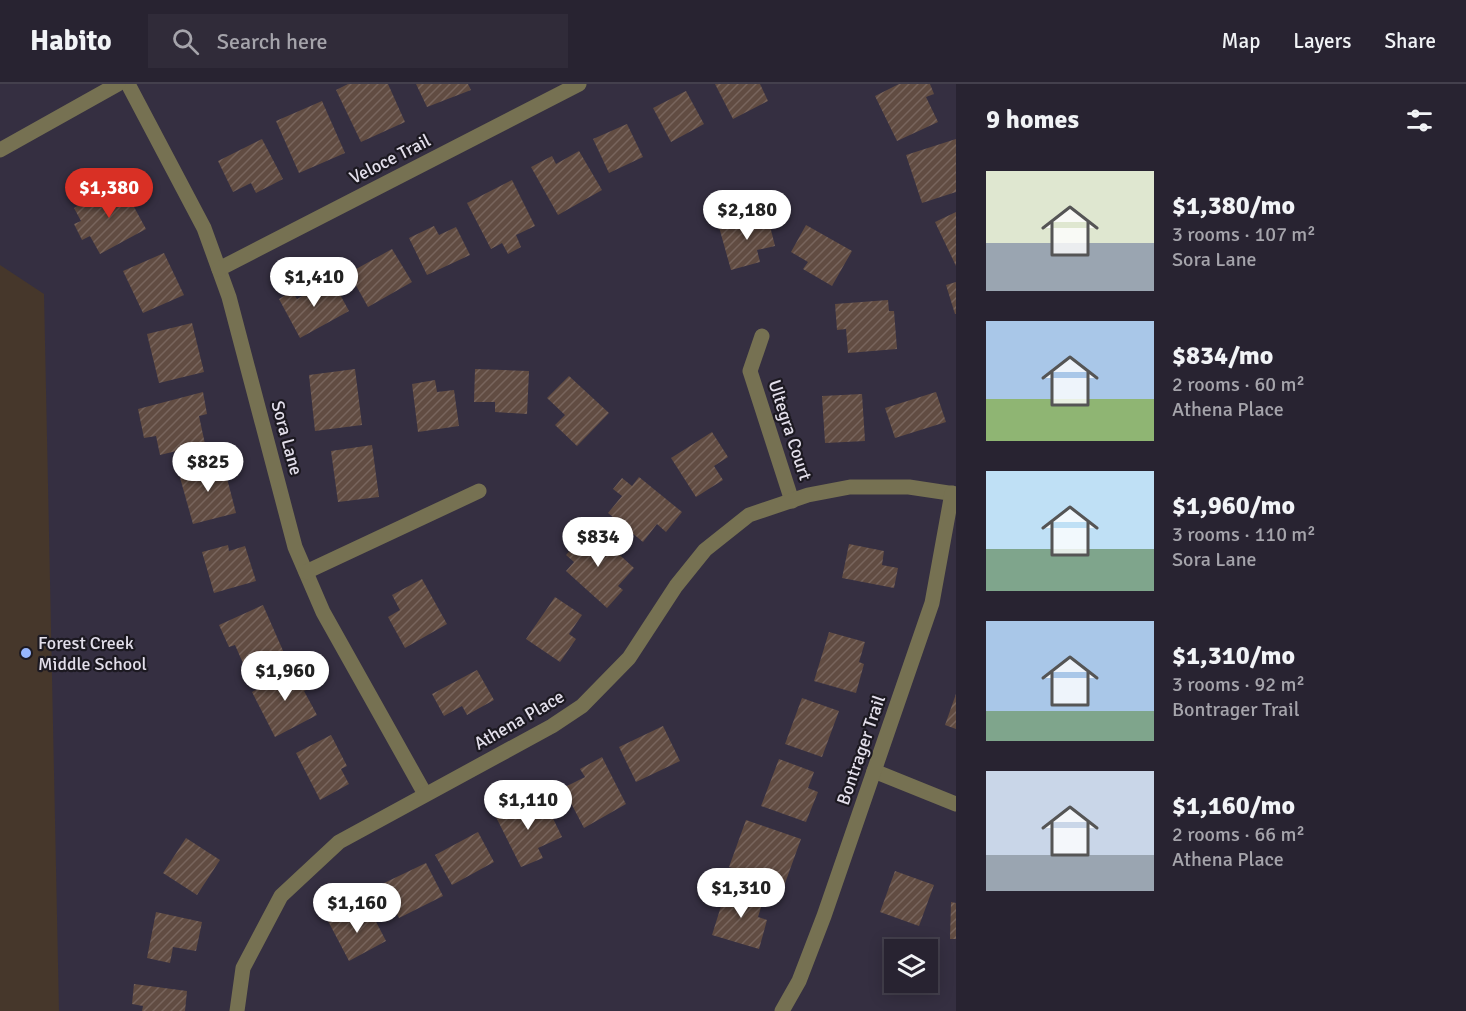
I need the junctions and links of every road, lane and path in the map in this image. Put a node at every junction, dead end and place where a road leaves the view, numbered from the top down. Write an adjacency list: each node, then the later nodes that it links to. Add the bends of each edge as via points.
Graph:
1 (118, 84): 4 (street)
2 (128, 84): 5 (street, Sora Lane, via 204,228)
3 (579, 84): 5 (street, Veloce Trail)
4 (0, 150)
5 (219, 269): 10 (street, Sora Lane)
6 (762, 336): 9 (street, Ultegra Court, via 750,371)
7 (479, 491): 10 (street)
8 (954, 494): 9 (street, Athena Place, via 909,487 850,487); 11 (street, Bontrager Trail, via 932,603)
9 (792, 501): 12 (street, Athena Place, via 749,515 705,550 629,658 582,706)
10 (306, 572): 12 (street, Sora Lane, via 323,612)
11 (874, 771): 13 (street); 15 (street, Bontrager Trail, via 799,981)
12 (425, 794): 14 (street, Athena Place, via 339,842 281,896 243,968)
13 (956, 804)
14 (237, 1011)
15 (782, 1011)

